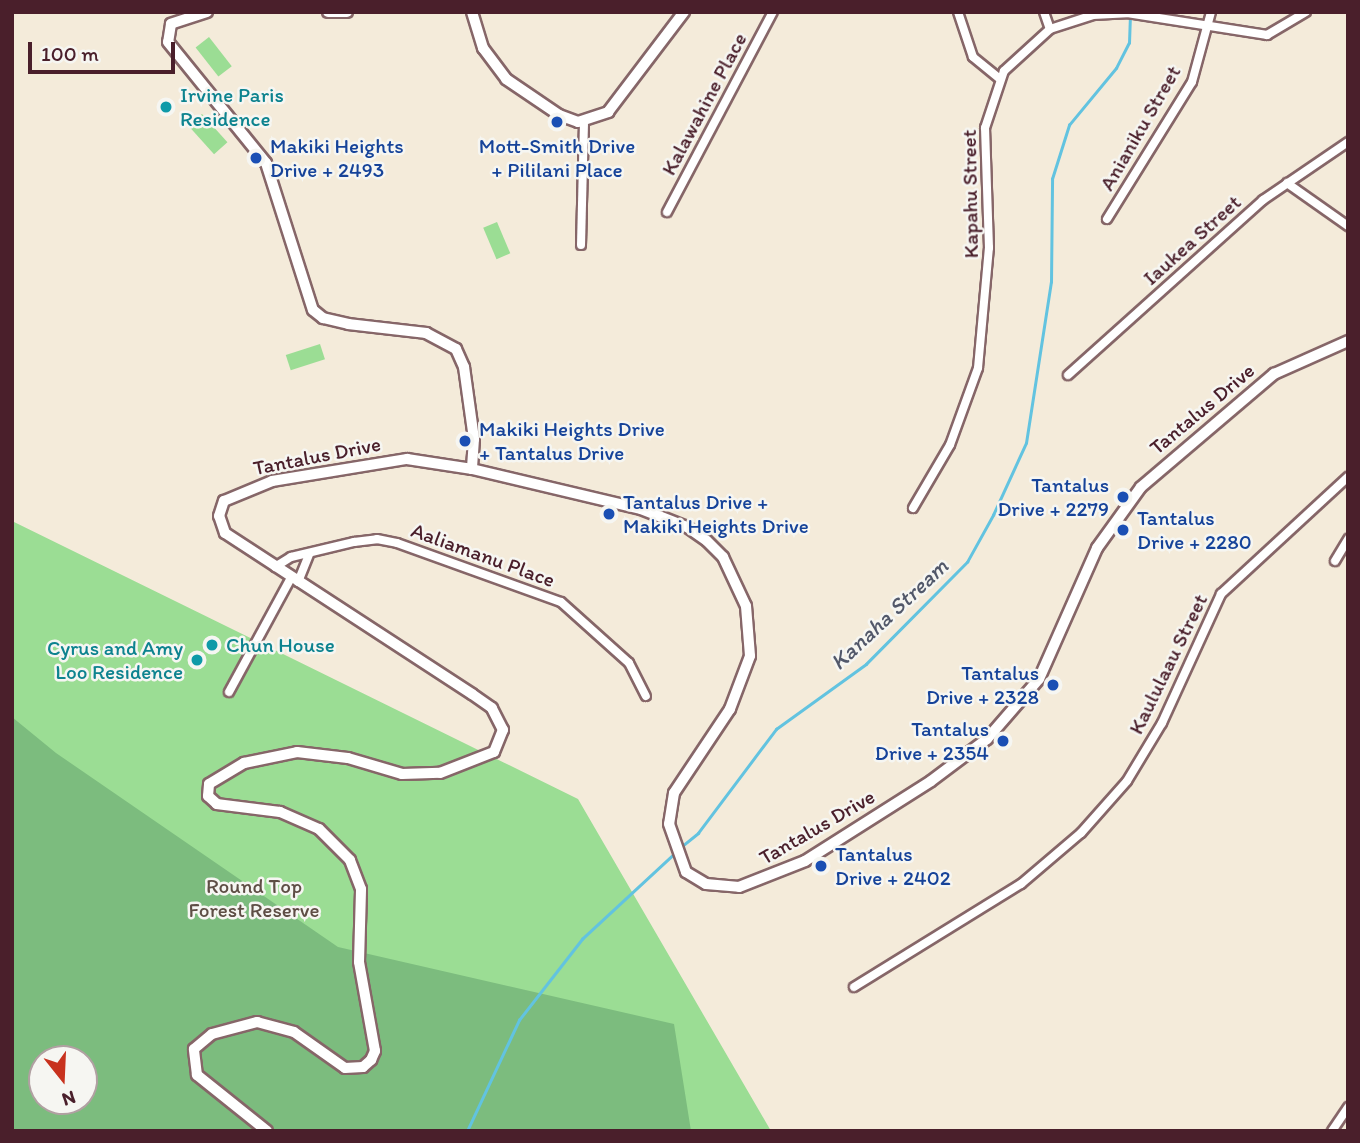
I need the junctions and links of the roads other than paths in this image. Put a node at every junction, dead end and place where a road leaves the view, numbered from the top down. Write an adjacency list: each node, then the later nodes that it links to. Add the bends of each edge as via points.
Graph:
1 (207, 12): 23 (street, via 171,24 168,42 266,163 313,310 323,318 348,324 426,333 456,349 464,367 474,439)
2 (328, 12): 3 (street)
3 (348, 12)
4 (472, 12): 14 (street, via 484,48 506,79 559,116)
5 (684, 12): 14 (street, via 612,107)
6 (773, 12): 17 (street, Kalawahine Place)
7 (958, 12): 13 (street, via 972,57)
8 (1044, 12): 12 (street)
9 (1210, 12): 11 (street, Anianiku Street)
10 (1306, 12): 11 (street, Kapahu Street, via 1267,35)
11 (1208, 25): 12 (street, Kapahu Street, via 1117,13 1093,15); 18 (street, Anianiku Street, via 1192,82)
12 (1050, 29): 13 (street, Kapahu Street, via 1024,49)
13 (1000, 79): 25 (street, Kapahu Street, via 985,128 989,248 980,359 950,445)
14 (584, 122): 20 (street)
15 (1348, 142): 16 (street, Iaukea Street)
16 (1287, 183): 19 (street); 22 (street, Iaukea Street)
17 (667, 212)
18 (1107, 219)
19 (1348, 226)
20 (581, 246)
21 (1348, 341): 23 (street, Tantalus Drive, via 1274,374 1141,487 1097,548 1039,678 987,739 931,781 805,861 738,887 706,884 686,872 669,824 674,793 730,709 750,656 746,606 723,557 687,527 641,509)
22 (1069, 374)
23 (472, 468): 29 (street, Tantalus Drive, via 381,460 272,481 224,501 219,516 225,533)
24 (1348, 478): 33 (street, Kaululaau Street, via 1221,594 1162,723 1127,781 1081,833 1021,884)
25 (913, 508)
26 (1348, 540): 28 (street)
27 (309, 555): 29 (street, Aaliamanu Place, via 291,556); 30 (street); 32 (street, Aaliamanu Place, via 377,539 541,594 561,603 629,663)
28 (1335, 561)
29 (275, 567): 30 (street, Tantalus Drive)
30 (295, 580): 31 (street); 35 (street, Tantalus Drive, via 492,708 503,736 498,748 482,759 440,773 401,774 348,758 297,752 244,763 209,784 208,796 217,804 281,812 320,829 350,860 361,888 359,962 374,1051 371,1060 363,1067 345,1068 294,1032 257,1023 212,1034 194,1049 197,1075)
31 (229, 692)
32 (646, 696)
33 (854, 987)
34 (1348, 1107): 36 (street)
35 (268, 1131)
36 (1332, 1131)

